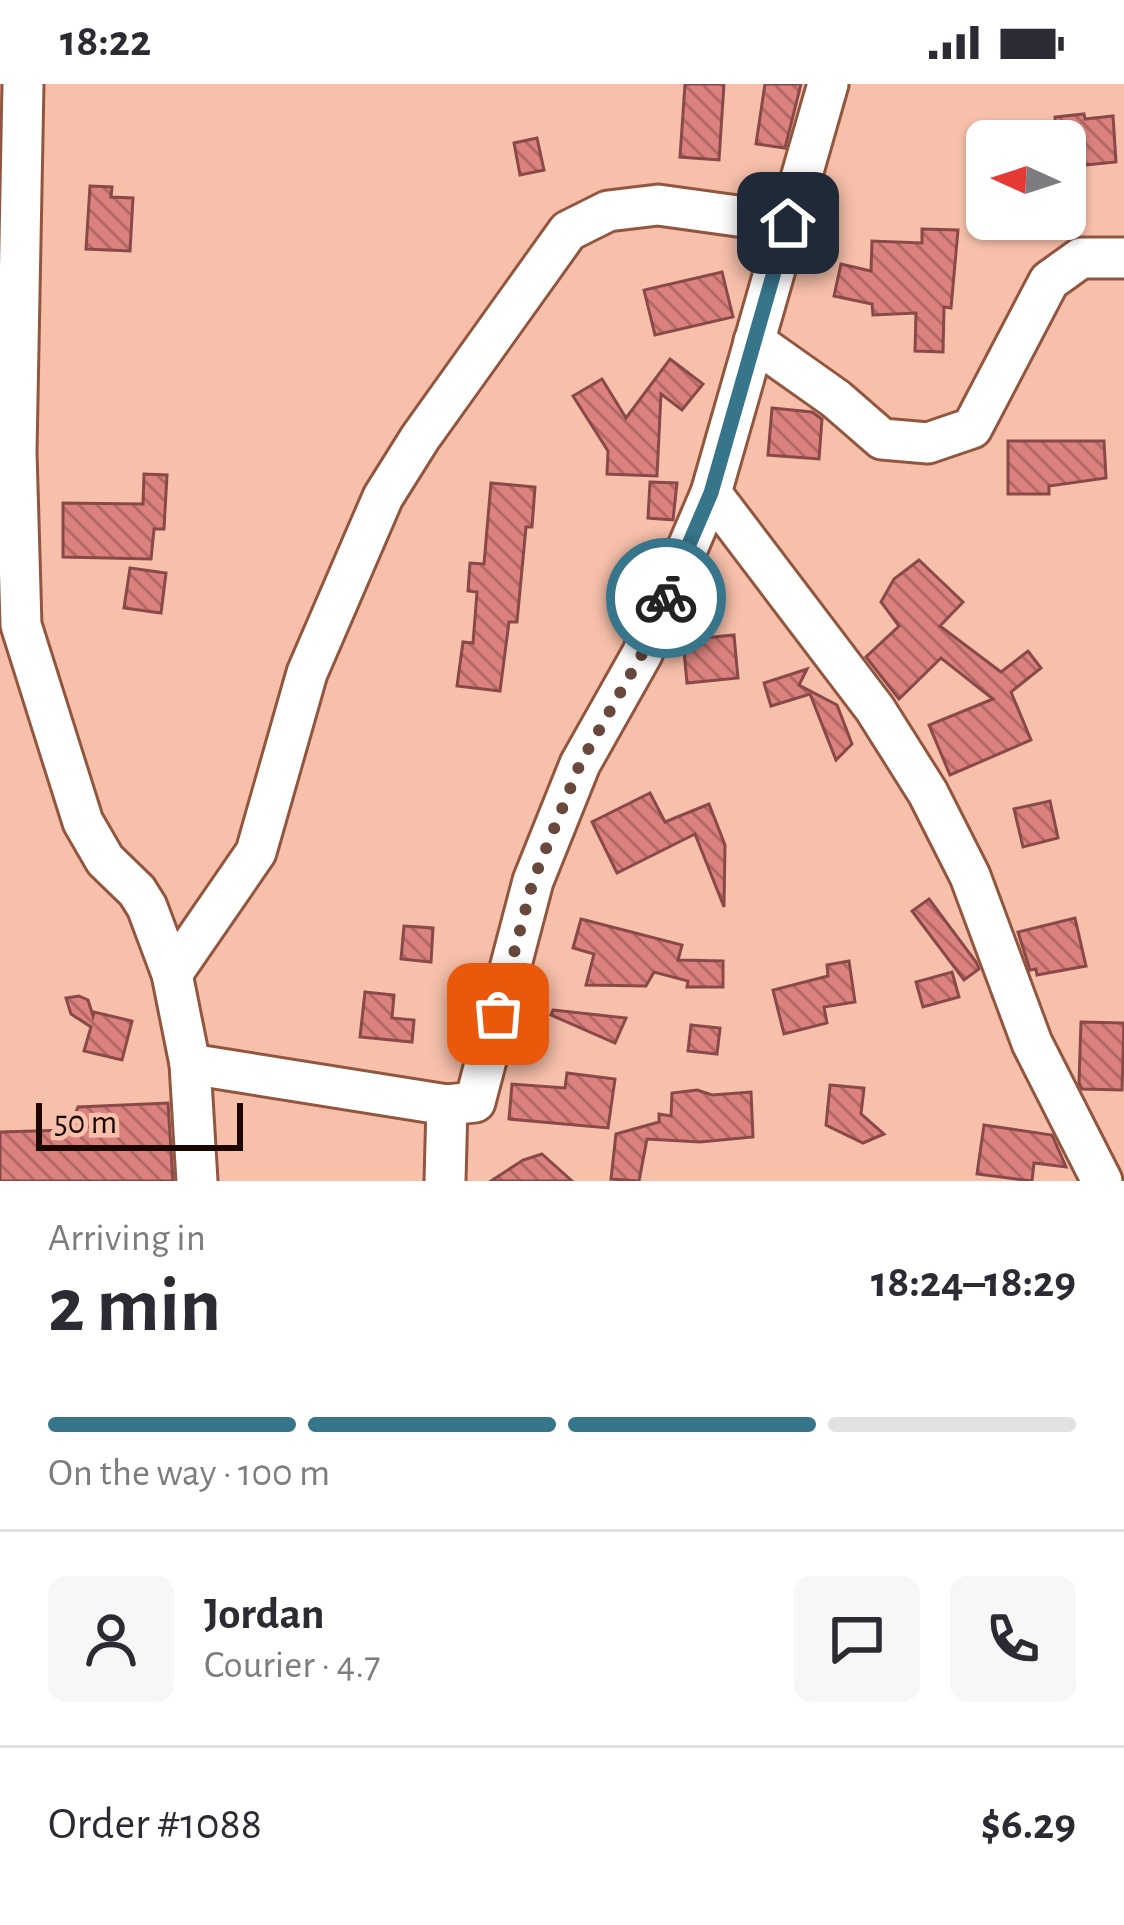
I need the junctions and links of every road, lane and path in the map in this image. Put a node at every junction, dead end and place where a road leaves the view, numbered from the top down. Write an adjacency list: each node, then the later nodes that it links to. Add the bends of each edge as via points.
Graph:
1 (23, 84): 7 (street, via 21,625 83,822 104,860 147,907)
2 (827, 84): 3 (street)
3 (788, 223): 5 (street); 7 (street, via 658,206 608,211 568,231 383,496 307,673 256,852)
4 (1124, 258): 5 (street, via 1081,258 1048,281 972,428 928,442 882,439)
5 (754, 341): 6 (street)
6 (711, 493): 9 (street, via 642,654 580,764 533,881 475,1102); 12 (street, via 928,793 970,876 1032,1043)
7 (172, 974): 8 (street)
8 (190, 1064): 9 (street); 10 (street)
9 (446, 1105): 11 (street)
10 (197, 1181)
11 (446, 1181)
12 (1102, 1181)

